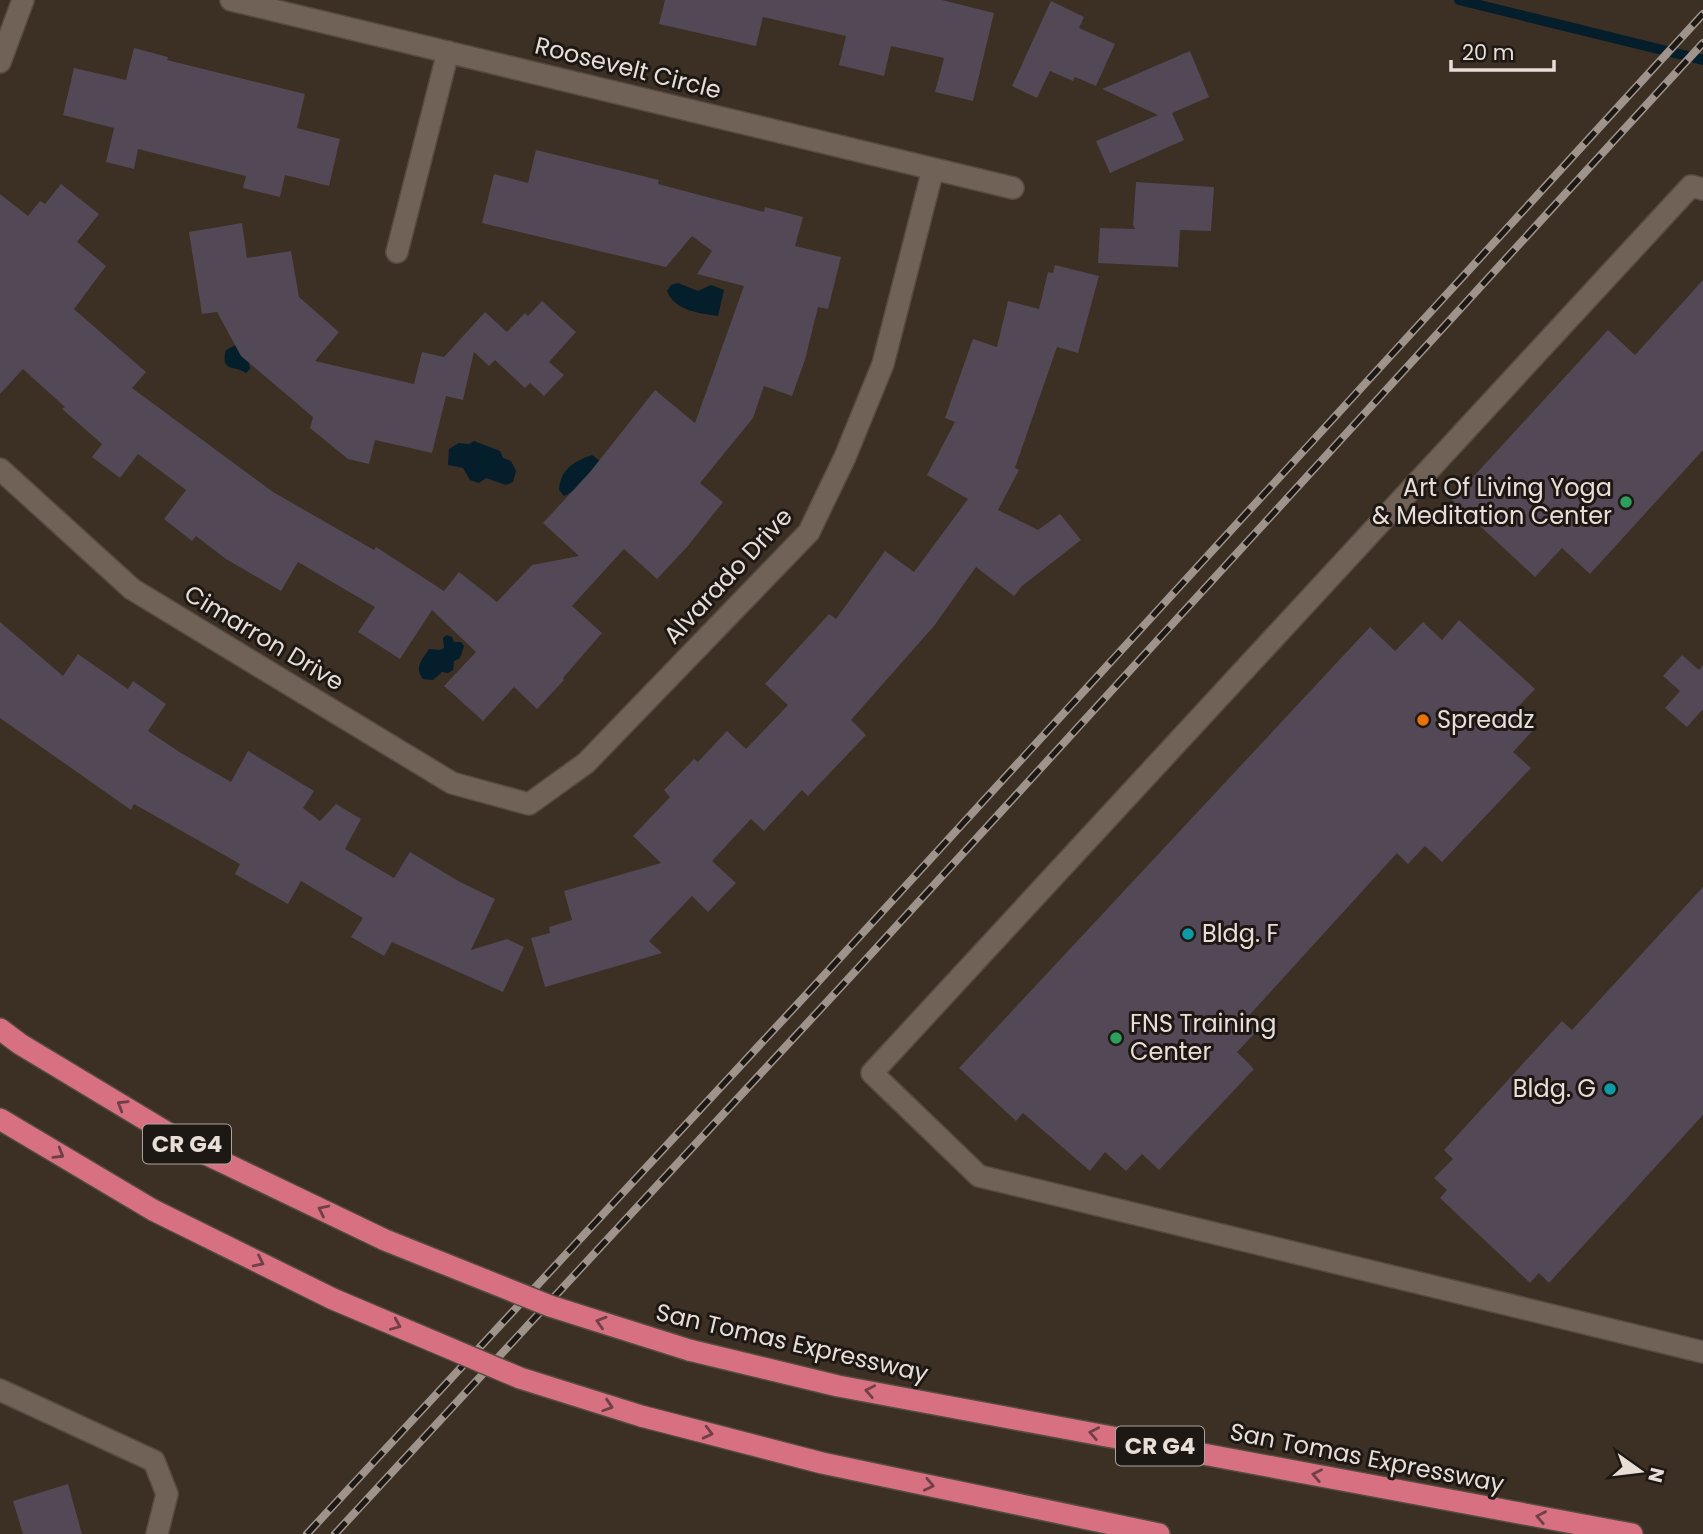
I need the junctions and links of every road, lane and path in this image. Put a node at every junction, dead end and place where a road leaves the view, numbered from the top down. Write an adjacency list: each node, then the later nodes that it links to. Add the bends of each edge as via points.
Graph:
1 (23, 0): 4 (street)
2 (231, 0): 3 (street, Roosevelt Circle)
3 (447, 52): 5 (street, Roosevelt Circle); 8 (street)
4 (0, 61)
5 (933, 169): 6 (street, Roosevelt Circle); 10 (street, Alvarado Drive, via 883,364 809,532 586,763)
6 (1013, 188)
7 (1703, 189): 13 (street, via 1691,186 872,1073 979,1176)
8 (397, 252)
9 (0, 469): 10 (street, Cimarron Drive, via 132,589 452,783)
10 (529, 804)
11 (0, 1029): 17 (highway, San Tomas Expressway / CR G4, one-way to 11, bridge, via 838,1386 689,1350 550,1306 385,1240 191,1147)
12 (0, 1119): 16 (highway, CR G4, one-way to 16, bridge, via 153,1210 333,1299 520,1378 642,1416 822,1462)
13 (1703, 1352)
14 (0, 1390): 15 (street, via 154,1461 167,1494)
15 (157, 1534)
16 (1160, 1534)
17 (1632, 1534)

